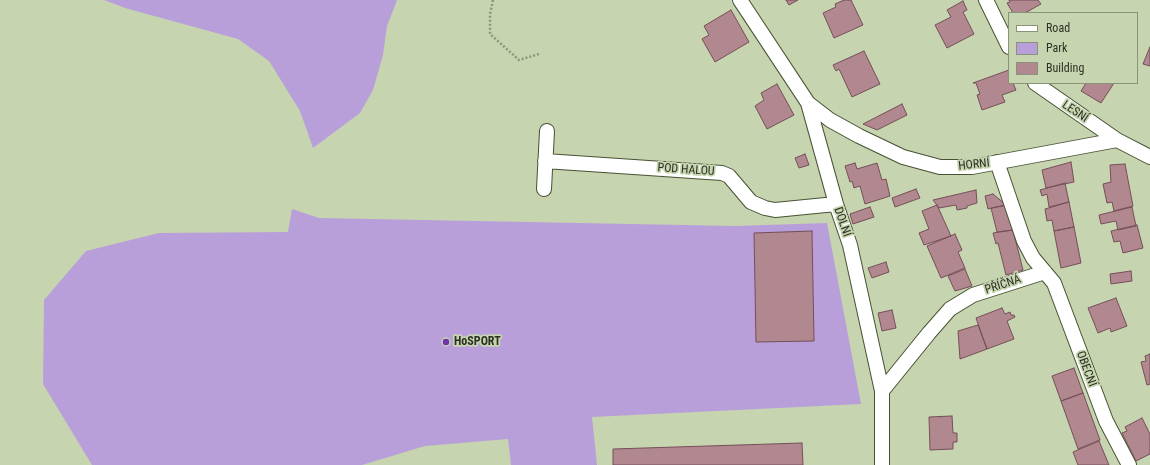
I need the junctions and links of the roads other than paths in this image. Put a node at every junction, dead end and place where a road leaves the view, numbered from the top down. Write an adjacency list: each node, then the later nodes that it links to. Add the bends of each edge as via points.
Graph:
1 (740, 0): 5 (street, DOLNÍ)
2 (986, 0): 3 (street)
3 (1008, 45)
4 (1036, 84): 7 (street, LESNÍ)
5 (808, 103): 10 (street, HORNÍ, via 841,126 903,157 940,167 972,167); 12 (street, DOLNÍ)
6 (547, 131): 9 (street)
7 (1117, 140): 8 (street); 10 (street, HORNÍ)
8 (1150, 156)
9 (545, 161): 11 (street); 12 (street, POD HALOU, via 722,173 729,176 751,202 775,210)
10 (997, 162): 13 (street, via 1024,241 1033,258)
11 (544, 189)
12 (836, 204): 14 (street, DOLNÍ, via 850,245)
13 (1045, 272): 14 (street, PŘÍČNÁ, via 973,295 950,309); 16 (street, OBECNÍ, via 1054,282 1106,421)
14 (882, 391): 15 (street, DOLNÍ)
15 (882, 465)
16 (1129, 465)

